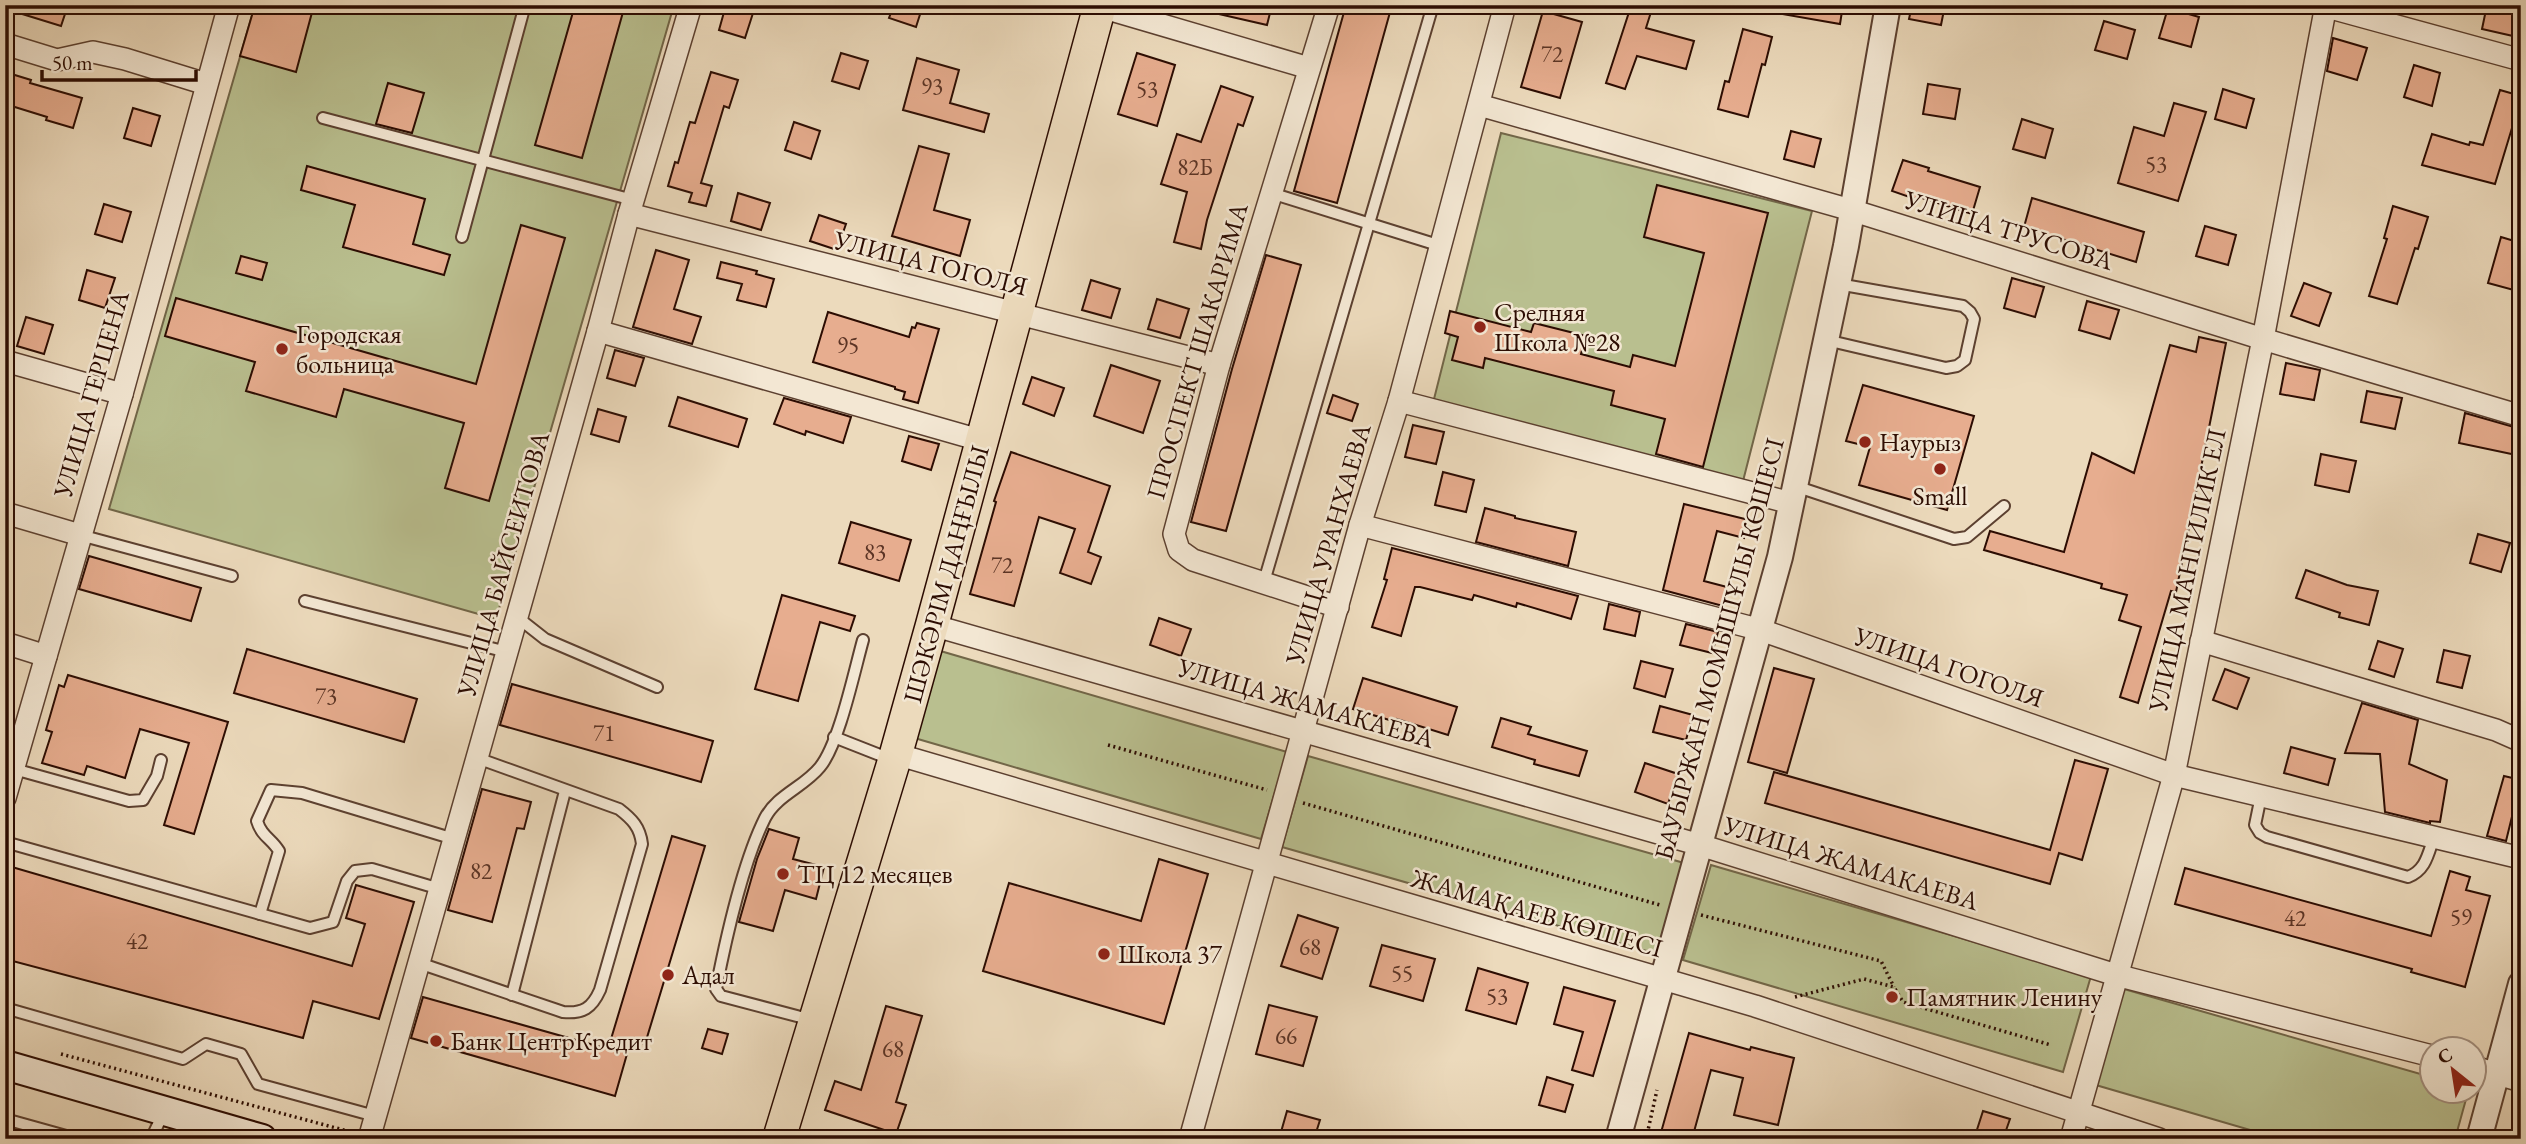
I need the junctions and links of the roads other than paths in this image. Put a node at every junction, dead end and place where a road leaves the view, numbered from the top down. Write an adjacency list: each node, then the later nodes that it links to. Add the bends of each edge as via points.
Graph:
1 (229, 5): 13 (street, УЛИЦА ГЕРЦЕНА)
2 (525, 5): 16 (lane)
3 (691, 5): 18 (street, УЛИЦА БАЙСЕИТОВА)
4 (1329, 5): 12 (street, ПРОСПЕКТ ШАКАРИМА)
5 (1433, 5): 20 (lane)
6 (1505, 5): 14 (street, УЛИЦА УРАНХАЕВА)
7 (1888, 5): 19 (street, БАУЫРЖАН МОМЫШҰЛЫ КӨШЕСІ)
8 (1098, 6): 12 (street); 24 (main road, ШӘКӘРІМ ДАҢҒЫЛЫ)
9 (2324, 6): 11 (street); 27 (street, УЛИЦА МАНГИЛИК ЕЛ)
10 (5, 44): 13 (street, via 57,60 93,51)
11 (2521, 60)
12 (1309, 68): 17 (street, ПРОСПЕКТ ШАКАРИМА)
13 (205, 84): 30 (street, УЛИЦА ГЕРЦЕНА)
14 (1479, 105): 19 (street, УЛИЦА ТРУСОВА); 22 (street, УЛИЦА УРАНХАЕВА)
15 (323, 118): 16 (lane)
16 (483, 160): 18 (lane); 21 (lane)
17 (1270, 193): 20 (lane); 29 (street, ПРОСПЕКТ ШАКАРИМА)
18 (631, 207): 24 (street, УЛИЦА ГОГОЛЯ); 25 (street, УЛИЦА БАЙСЕИТОВА)
19 (1851, 210): 23 (street, БАУЫРЖАН МОМЫШҰЛЫ КӨШЕСІ); 27 (street, УЛИЦА ТРУСОВА)
20 (1369, 223): 22 (lane); 40 (lane)
21 (462, 237)
22 (1441, 246): 31 (street, УЛИЦА УРАНХАЕВА)
23 (1838, 284): 26 (street, БАУЫРЖАН МОМЫШҰЛЫ КӨШЕСІ); 26 (lane, via 1963,306 1974,319 1965,360 1946,368)
24 (1016, 313): 29 (street, УЛИЦА ГОГОЛЯ); 33 (main road, ШӘКӘРІМ ДАҢҒЫЛЫ)
25 (598, 331): 33 (street); 43 (street, УЛИЦА БАЙСЕИТОВА)
26 (1826, 340): 34 (street, БАУЫРЖАН МОМЫШҰЛЫ КӨШЕСІ)
27 (2263, 340): 32 (street, УЛИЦА ТРУСОВА); 47 (street, УЛИЦА МАНГИЛИК ЕЛ)
28 (5, 361): 30 (street)
29 (1219, 365): 40 (street, ПРОСПЕКТ ШАКАРИМА, via 1174,534 1179,550 1193,561)
30 (122, 394): 38 (street, УЛИЦА ГЕРЦЕНА)
31 (1399, 401): 34 (street); 37 (street, УЛИЦА УРАНХАЕВА)
32 (2521, 416)
33 (983, 441): 44 (main road, ШӘКӘРІМ ДАҢҒЫЛЫ)
34 (1793, 495): 35 (lane, via 1954,539 1967,537); 45 (street, БАУЫРЖАН МОМЫШҰЛЫ КӨШЕСІ)
35 (2004, 506)
36 (5, 513): 38 (street)
37 (1360, 525): 42 (street, УЛИЦА УРАНХАЕВА); 45 (street, УЛИЦА ГОГОЛЯ)
38 (80, 535): 39 (lane); 50 (street, УЛИЦА ГЕРЦЕНА)
39 (232, 576)
40 (1263, 585): 42 (street, ПРОСПЕКТ ШАКАРИМА)
41 (305, 601): 49 (lane)
42 (1338, 607): 52 (street, УЛИЦА УРАНХАЕВА)
43 (517, 617): 49 (street, УЛИЦА БАЙСЕИТОВА); 51 (lane, via 545,639)
44 (932, 625): 52 (street, УЛИЦА ЖАМАКАЕВА); 55 (main road, ШӘКӘРІМ ДАҢҒЫЛЫ)
45 (1761, 630): 59 (street, УЛИЦА ГОГОЛЯ); 66 (street, БАУЫРЖАН МОМЫШҰЛЫ КӨШЕСІ)
46 (863, 640): 53 (lane)
47 (2201, 641): 54 (street); 59 (street, УЛИЦА МАНГИЛИК ЕЛ)
48 (5, 643): 50 (street)
49 (507, 652): 56 (street, УЛИЦА БАЙСЕИТОВА)
50 (46, 656): 58 (street, УЛИЦА ГЕРЦЕНА)
51 (657, 687)
52 (1304, 731): 66 (street, УЛИЦА ЖАМАКАЕВА); 68 (street, УЛИЦА УРАНХАЕВА)
53 (834, 737): 55 (lane); 77 (lane, via 822,766 775,803 766,817 741,889 716,989 721,996)
54 (2521, 741)
55 (895, 757): 68 (street, ЖАМАҚАЕВ КӨШЕСІ); 77 (main road, ШӘКӘРІМ ДАҢҒЫЛЫ)
56 (477, 758): 60 (lane); 64 (street, УЛИЦА БАЙСЕИТОВА)
57 (161, 760): 58 (lane, via 158,776 143,800 129,801)
58 (14, 769): 62 (street, УЛИЦА ГЕРЦЕНА)
59 (2174, 775): 61 (street, УЛИЦА ГОГОЛЯ); 72 (street, УЛИЦА МАНГИЛИК ЕЛ)
60 (565, 791): 75 (lane); 75 (lane, via 619,809 636,824 642,844 595,1003 575,1013 563,1012)
61 (2261, 796): 63 (street, УЛИЦА ГОГОЛЯ); 63 (lane, via 2255,825 2267,837 2408,877 2424,867)
62 (5, 798)
63 (2434, 837): 67 (street, УЛИЦА ГОГОЛЯ)
64 (454, 839): 69 (street, УЛИЦА БАЙСЕИТОВА); 70 (lane, via 302,793 271,790 257,821 261,834 279,851)
65 (5, 842): 70 (lane)
66 (1700, 845): 72 (street, УЛИЦА ЖАМАКАЕВА); 73 (street, БАУЫРЖАН МОМЫШҰЛЫ КӨШЕСІ)
67 (2521, 858)
68 (1267, 862): 73 (street, ЖАМАҚАЕВ КӨШЕСІ); 91 (street, УЛИЦА УРАНХАЕВА)
69 (440, 889): 70 (lane, via 372,869 355,871 333,922 310,928); 71 (street, УЛИЦА БАЙСЕИТОВА)
70 (260, 914)
71 (419, 963): 75 (lane); 84 (street, УЛИЦА БАЙСЕИТОВА)
72 (2116, 975): 78 (street, УЛИЦА ЖАМАКАЕВА); 83 (street, УЛИЦА МАНГИЛИК ЕЛ)
73 (1663, 979): 83 (street, ЖАМАҚАЕВ КӨШЕСІ); 92 (street, БАУЫРЖАН МОМЫШҰЛЫ КӨШЕСІ)
74 (2521, 984): 81 (street)
75 (512, 995)
76 (5, 1008): 84 (lane, via 183,1059 206,1044 241,1054 258,1084)
77 (815, 1021): 90 (main road, ШӘКӘРІМ ДАҢҒЫЛЫ)
78 (2418, 1053)
79 (5, 1065): 82 (main road)
80 (2488, 1071): 81 (street)
81 (2509, 1077): 95 (street)
82 (164, 1112): 88 (lane); 89 (main road)
83 (2078, 1114): 93 (street, УЛИЦА МАНГИЛИК ЕЛ); 94 (street, ЖАМАҚАЕВ КӨШЕСІ)
84 (375, 1116): 86 (street, УЛИЦА БАЙСЕИТОВА)
85 (5, 1119): 87 (lane)
86 (369, 1138)
87 (77, 1139)
88 (151, 1139)
89 (262, 1139)
90 (779, 1139)
91 (1190, 1139)
92 (1618, 1139)
93 (2071, 1139)
94 (2159, 1139)
95 (2479, 1139)

